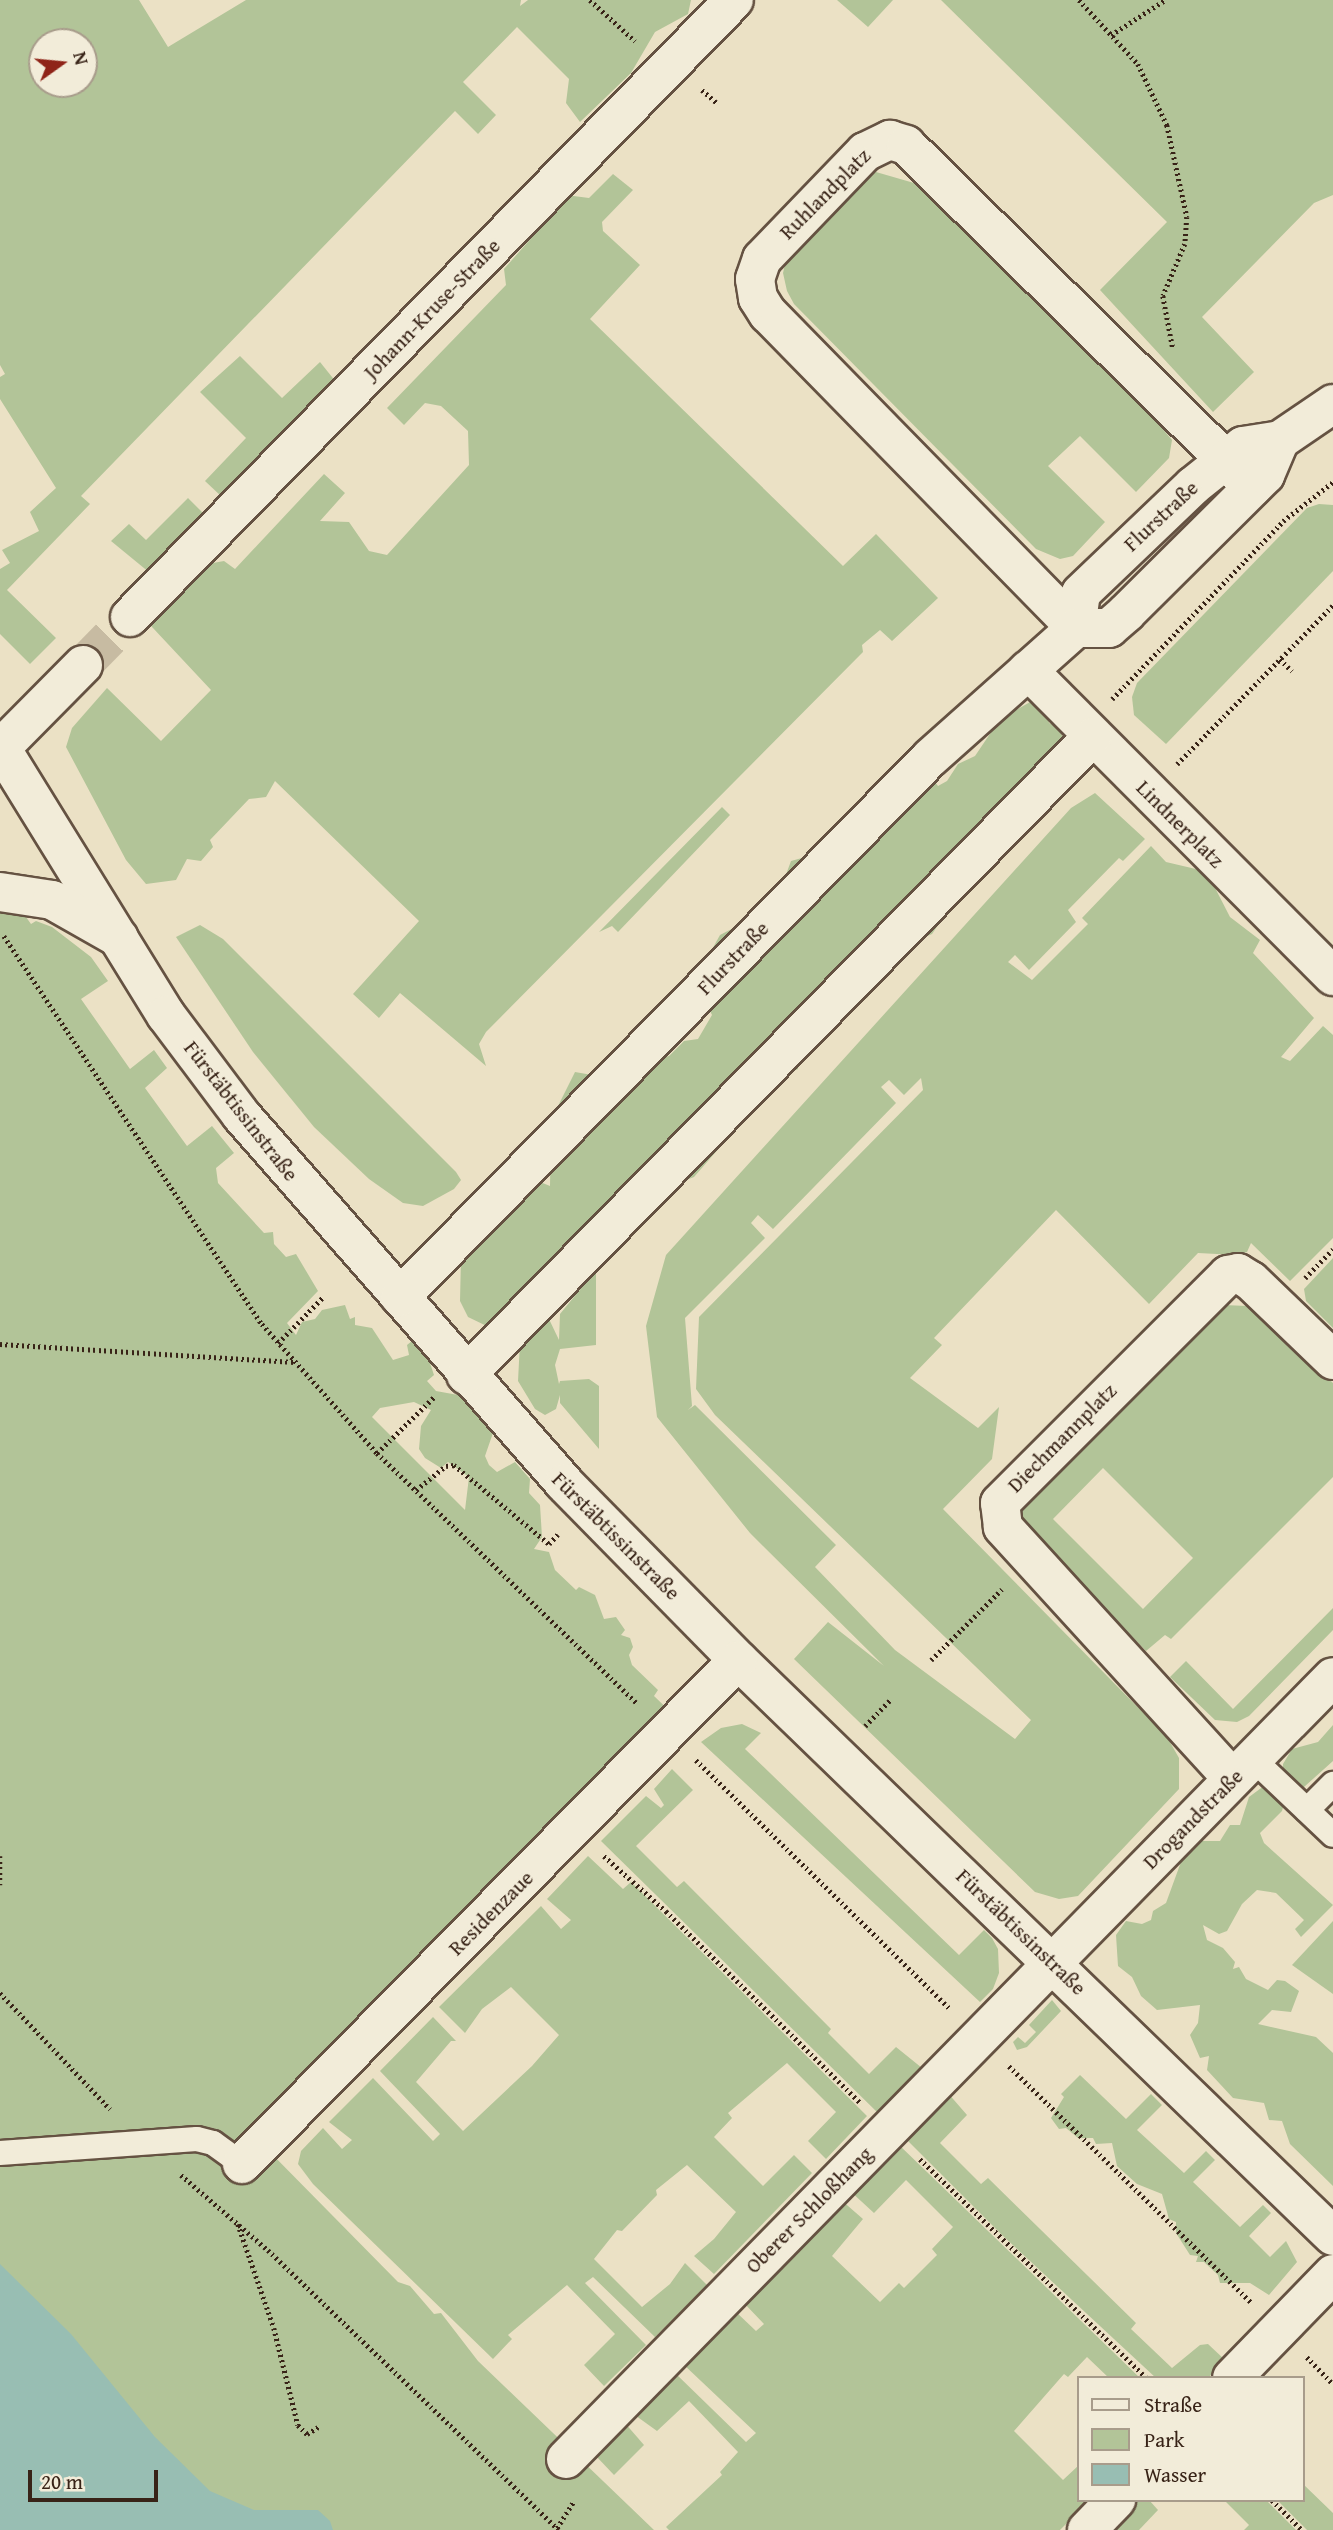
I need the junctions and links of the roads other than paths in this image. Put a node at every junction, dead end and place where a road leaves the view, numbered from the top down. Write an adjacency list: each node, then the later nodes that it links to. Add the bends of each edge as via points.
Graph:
1 (734, 0): 6 (street, Johann-Kruse-Straße)
2 (1329, 416): 3 (street, Flurstraße)
3 (1280, 440): 4 (street, Flurstraße, via 1242,446); 5 (street, Flurstraße, via 1265,475)
4 (1223, 460): 5 (street, Ruhlandplatz); 7 (street, Flurstraße, via 1081,593); 7 (street, Ruhlandplatz, via 1038,272 899,141 890,140 865,152 762,259 755,288 768,314)
5 (1253, 487): 7 (street, Flurstraße, via 1109,628)
6 (130, 617)
7 (1076, 628): 9 (street, Flurstraße)
8 (83, 665): 11 (street)
9 (1028, 670): 10 (street, Lindnerplatz); 15 (street, Flurstraße, via 930,758)
10 (1092, 737): 14 (street, Lindnerplatz); 17 (street)
11 (0, 748): 13 (street, Fürstäbtissinstraße)
12 (0, 892): 13 (street, via 52,900)
13 (119, 938): 15 (street, Fürstäbtissinstraße, via 216,1084)
14 (1331, 969)
15 (400, 1297): 17 (street, Fürstäbtissinstraße)
16 (1333, 1360): 20 (street, Diechmannplatz, via 1251,1281 1228,1275 1000,1503 1003,1527)
17 (466, 1375): 18 (street, Fürstäbtissinstraße, via 585,1505)
18 (738, 1660): 24 (street, Fürstäbtissinstraße); 26 (street, Residenzaue)
19 (1333, 1677): 20 (street, Drogandstraße)
20 (1242, 1768): 22 (lane); 24 (street, Drogandstraße)
21 (1333, 1784): 22 (lane)
22 (1307, 1810): 23 (lane)
23 (1333, 1835)
24 (1053, 1962): 27 (street, Fürstäbtissinstraße); 30 (street, Oberer Schloßhang)
25 (0, 2154): 26 (lane, via 207,2140)
26 (242, 2164)
27 (1333, 2236)
28 (1333, 2274): 29 (street)
29 (1234, 2376)
30 (566, 2459)
31 (1114, 2502): 32 (street)
32 (1087, 2530)

